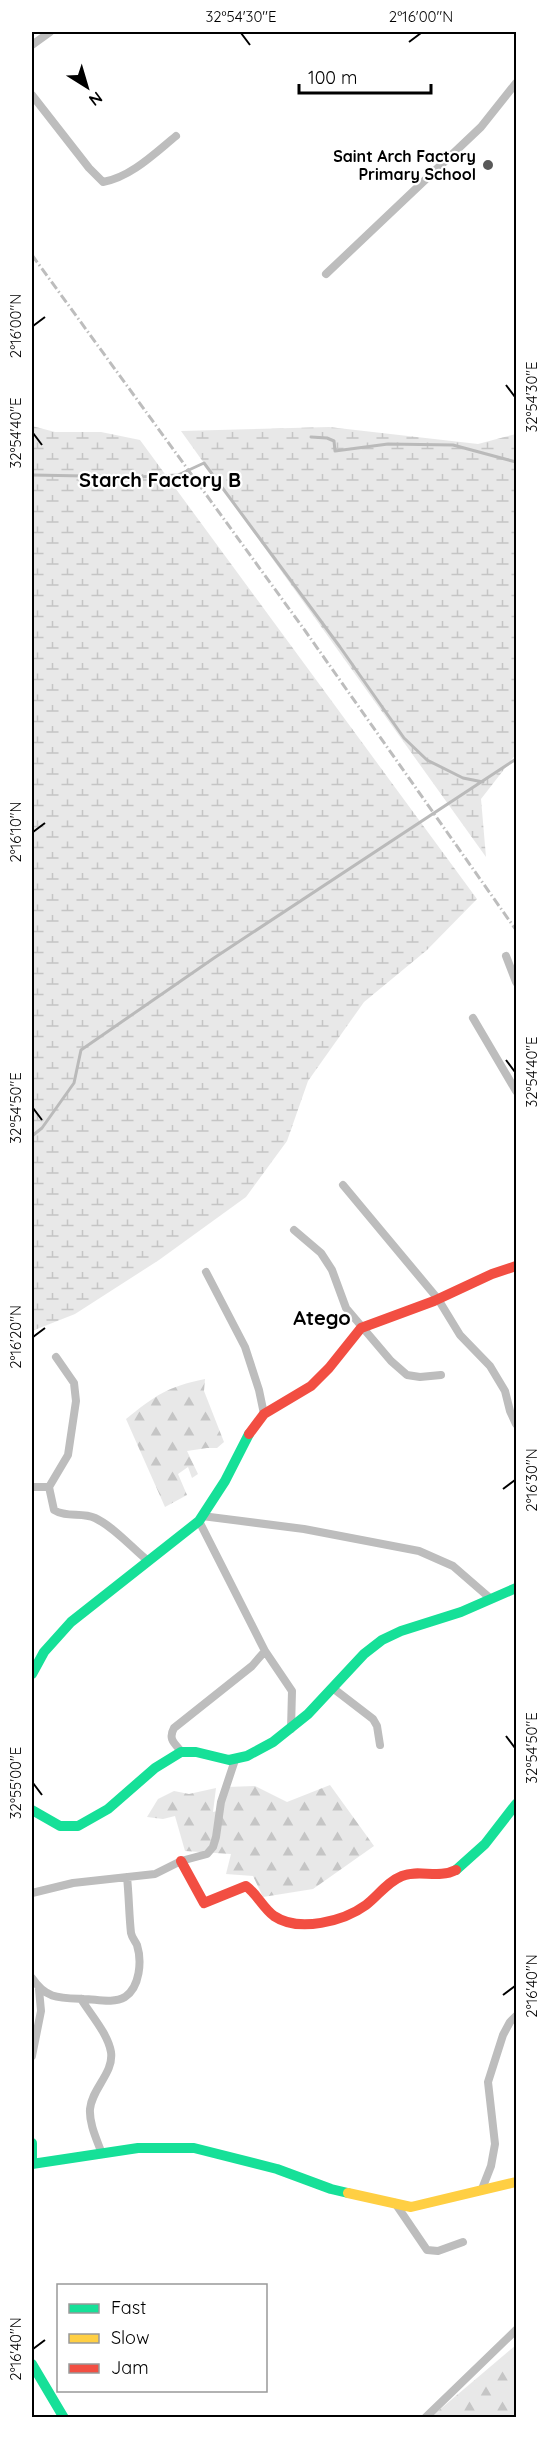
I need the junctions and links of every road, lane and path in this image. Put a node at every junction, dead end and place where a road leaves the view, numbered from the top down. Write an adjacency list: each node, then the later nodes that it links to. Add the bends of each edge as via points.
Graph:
1 (50, 32): 2 (street)
2 (32, 45)
3 (516, 83): 6 (street, via 481,127)
4 (32, 95): 5 (street, via 103,182 141,164)
5 (176, 136)
6 (326, 274)
7 (506, 956): 8 (street)
8 (516, 981)
9 (473, 1018): 10 (street)
10 (516, 1091)
11 (343, 1185): 15 (street)
12 (294, 1230): 16 (street, via 321,1253 346,1308)
13 (516, 1266): 15 (street)
14 (206, 1272): 19 (street, via 245,1347)
15 (438, 1299): 16 (street); 20 (street, via 460,1335 505,1390)
16 (362, 1328): 18 (street, via 407,1375); 19 (street, via 311,1386)
17 (56, 1357): 22 (street, via 74,1383 76,1401 68,1455)
18 (441, 1375)
19 (264, 1414): 23 (street, via 243,1441 225,1481)
20 (516, 1424)
21 (32, 1487): 22 (street)
22 (49, 1487): 24 (street, via 54,1510 98,1519)
23 (200, 1519): 24 (street); 26 (street, via 304,1529 419,1551 453,1566); 27 (street)
24 (147, 1560): 28 (street, via 71,1622 44,1652)
25 (516, 1588): 26 (street)
26 (491, 1599): 29 (street, via 391,1634 372,1647)
27 (265, 1651): 30 (street, via 292,1691); 32 (street, via 252,1666 174,1728 171,1741)
28 (32, 1674)
29 (334, 1689): 30 (street); 31 (street, via 373,1719)
30 (291, 1729): 33 (street)
31 (380, 1745)
32 (181, 1751): 33 (street); 35 (street, via 111,1806 76,1826 65,1827)
33 (235, 1760): 36 (street, via 220,1802 213,1847 201,1857)
34 (516, 1804): 36 (street, via 462,1867 447,1874 401,1876 365,1906 331,1921 283,1921 246,1886 204,1903)
35 (32, 1810)
36 (181, 1861): 37 (street, via 155,1874)
37 (127, 1877): 38 (street, via 73,1883); 41 (street, via 138,1957 137,1980 124,1997 110,2001)
38 (32, 1893)
39 (32, 1977): 40 (street)
40 (39, 1989): 41 (street, via 51,1996); 43 (street, via 39,2023)
41 (81, 1999): 45 (street, via 111,2052 111,2065 94,2091 90,2107)
42 (516, 2016): 47 (street, via 503,2035 488,2082 495,2144)
43 (32, 2056)
44 (32, 2143): 45 (street, via 32,2164)
45 (102, 2154): 48 (street, via 138,2148 194,2148 278,2169 331,2189)
46 (516, 2182): 47 (street)
47 (482, 2189): 48 (street, via 411,2207)
48 (394, 2203): 49 (street, via 427,2250 438,2251)
49 (463, 2242)
50 (516, 2330): 53 (street)
51 (32, 2364): 52 (street)
52 (64, 2418)
53 (425, 2418)

